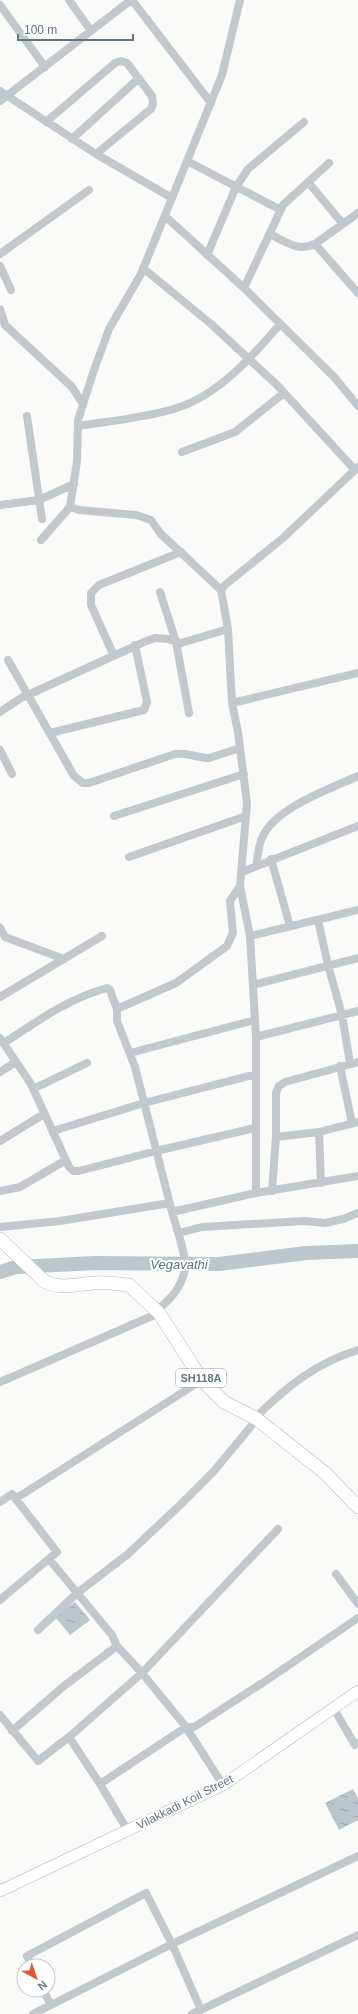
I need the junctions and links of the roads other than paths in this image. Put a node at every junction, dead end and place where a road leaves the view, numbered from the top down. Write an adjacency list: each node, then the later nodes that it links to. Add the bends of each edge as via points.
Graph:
1 (69, 0): 5 (street)
2 (131, 0): 5 (street); 9 (street)
3 (240, 0): 9 (street, via 222,75)
4 (0, 5): 6 (street)
5 (91, 31): 6 (street)
6 (45, 67): 8 (street)
7 (139, 78): 10 (street, via 127,63 115,63); 12 (street); 13 (street, via 152,96 153,104)
8 (2, 96): 10 (street)
9 (211, 103): 14 (street)
10 (46, 122): 12 (street)
11 (304, 122): 17 (street, via 255,162)
12 (72, 139): 13 (street)
13 (96, 154): 19 (street)
14 (187, 162): 17 (street); 19 (street)
15 (329, 163): 16 (street)
16 (308, 182): 20 (street); 23 (street)
17 (236, 187): 20 (street); 27 (street)
18 (89, 190): 26 (street)
19 (172, 198): 22 (street)
20 (280, 210): 24 (street)
21 (358, 213): 23 (street)
22 (165, 216): 27 (street); 29 (street)
23 (343, 224): 25 (street)
24 (270, 234): 25 (street, via 297,248); 30 (street)
25 (315, 244): 32 (street)
26 (0, 254)
27 (207, 255): 30 (street)
28 (0, 266): 31 (street)
29 (143, 268): 35 (street, via 211,324); 37 (street, via 109,329)
30 (244, 288): 34 (street)
31 (11, 290)
32 (358, 293)
33 (0, 308): 37 (street, via 5,325 72,387)
34 (280, 324): 35 (street); 38 (street, via 333,376)
35 (249, 360): 36 (street); 40 (street, via 205,395 178,407)
36 (284, 392): 41 (street, via 235,432); 42 (street)
37 (83, 404): 40 (street)
38 (358, 406)
39 (27, 416): 44 (street)
40 (78, 426): 43 (street)
41 (182, 452)
42 (357, 468): 50 (street, via 283,538)
43 (74, 484): 44 (street); 46 (street)
44 (39, 500): 45 (street); 47 (street)
45 (0, 505)
46 (70, 507): 48 (street); 49 (street, via 136,515 150,520)
47 (42, 519)
48 (41, 540)
49 (180, 552): 50 (street); 55 (street, via 99,585 91,593 91,604)
50 (221, 590): 52 (street)
51 (160, 592): 53 (street)
52 (228, 629): 53 (street, via 181,643); 59 (street)
53 (176, 642): 54 (street, via 155,638); 61 (street)
54 (135, 645): 55 (street); 62 (street, via 147,702 144,710)
55 (114, 656): 58 (street)
56 (8, 660): 58 (street)
57 (358, 673): 59 (street)
58 (27, 696): 60 (street); 62 (street)
59 (232, 703): 63 (street)
60 (0, 712)
61 (188, 713)
62 (50, 733): 63 (street, via 74,776 83,784 175,754 185,753 209,758)
63 (240, 748): 66 (street)
64 (0, 750): 65 (street)
65 (12, 774)
66 (244, 774): 68 (street); 69 (street)
67 (358, 776): 73 (street, via 293,807 279,817 267,829 262,839)
68 (114, 816)
69 (246, 816): 71 (street); 74 (street)
70 (358, 826): 72 (street)
71 (128, 857)
72 (271, 860): 73 (street); 78 (street)
73 (256, 866): 74 (street)
74 (242, 872): 75 (street)
75 (240, 886): 81 (street); 87 (street, via 230,901 233,933 227,946 176,983)
76 (358, 910): 77 (street)
77 (318, 920): 78 (street); 84 (street)
78 (290, 926): 81 (street)
79 (0, 928): 83 (street, via 5,936)
80 (102, 936): 83 (street)
81 (250, 936): 85 (street)
82 (358, 958): 84 (street)
83 (64, 959): 86 (street)
84 (328, 965): 85 (street); 89 (street)
85 (254, 985): 90 (street)
86 (0, 997)
87 (117, 1009): 92 (street, via 110,990 98,990 70,1000); 93 (street, via 117,1021)
88 (358, 1011): 89 (street)
89 (342, 1015): 91 (street); 96 (street)
90 (255, 1020): 91 (street); 93 (street)
91 (256, 1037): 99 (street)
92 (2, 1040): 94 (street)
93 (130, 1053): 101 (street)
94 (16, 1062): 98 (street); 100 (street)
95 (87, 1063): 100 (street)
96 (354, 1063): 97 (street)
97 (340, 1066): 103 (street); 107 (street, via 278,1086)
98 (0, 1072)
99 (256, 1074): 101 (street); 104 (street)
100 (33, 1089): 102 (street)
101 (144, 1103): 105 (street); 109 (street)
102 (44, 1114): 105 (street); 108 (street)
103 (355, 1122): 106 (street)
104 (255, 1128): 109 (street); 115 (street)
105 (53, 1131): 110 (street)
106 (319, 1132): 107 (street); 112 (street)
107 (276, 1137): 114 (street)
108 (0, 1141)
109 (156, 1151): 110 (street, via 79,1172 73,1171); 116 (street)
110 (66, 1160): 113 (street, via 20,1186)
111 (358, 1176): 112 (street)
112 (321, 1182): 114 (street)
113 (0, 1191)
114 (272, 1191): 115 (street)
115 (256, 1193): 117 (street)
116 (170, 1203): 117 (street); 119 (street, via 60,1221)
117 (172, 1212): 120 (street)
118 (358, 1214): 120 (street, via 325,1223 304,1221 202,1227)
119 (0, 1227)
120 (179, 1237): 122 (street, via 186,1269 176,1291)
121 (0, 1239): 122 (main road, SH118A, via 44,1281 52,1285 129,1285)
122 (158, 1312): 124 (main road, SH118A); 125 (street)
123 (358, 1350): 126 (street, via 331,1359 309,1372 270,1402)
124 (202, 1380): 126 (main road, SH118A, via 224,1402); 127 (street)
125 (0, 1382)
126 (256, 1419): 129 (main road, SH118A, via 325,1473); 133 (street, via 214,1471 180,1506 128,1554)
127 (15, 1498): 128 (street, via 12,1494); 131 (street, via 57,1552)
128 (0, 1502)
129 (358, 1507)
130 (278, 1529): 139 (street)
131 (49, 1559): 133 (street); 134 (street)
132 (336, 1574): 135 (street)
133 (76, 1594): 137 (street); 138 (street, via 112,1635)
134 (0, 1600)
135 (358, 1604)
136 (358, 1618): 143 (street, via 194,1727)
137 (38, 1630)
138 (116, 1646): 139 (street); 144 (street)
139 (142, 1673): 143 (street); 145 (street)
140 (358, 1691): 141 (street, Vilakkadi Koil Street)
141 (334, 1709): 146 (street, via 355,1745); 148 (street, Vilakkadi Koil Street)
142 (0, 1715): 144 (street)
143 (186, 1727): 147 (street); 148 (street)
144 (12, 1731): 145 (street, via 38,1761)
145 (69, 1737): 147 (street)
146 (358, 1743)
147 (100, 1784): 149 (street)
148 (223, 1785): 149 (street, Vilakkadi Koil Street)
149 (128, 1831): 151 (street, Vilakkadi Koil Street)
150 (358, 1856): 153 (street)
151 (0, 1891)
152 (358, 1935): 157 (street)
153 (172, 1944): 154 (street, via 146,1893 27,1956); 156 (street); 157 (street)
154 (28, 1958)
155 (47, 1998): 156 (street)
156 (50, 2005): 158 (street)
157 (201, 2010): 159 (street)
158 (33, 2014)
159 (192, 2014)

